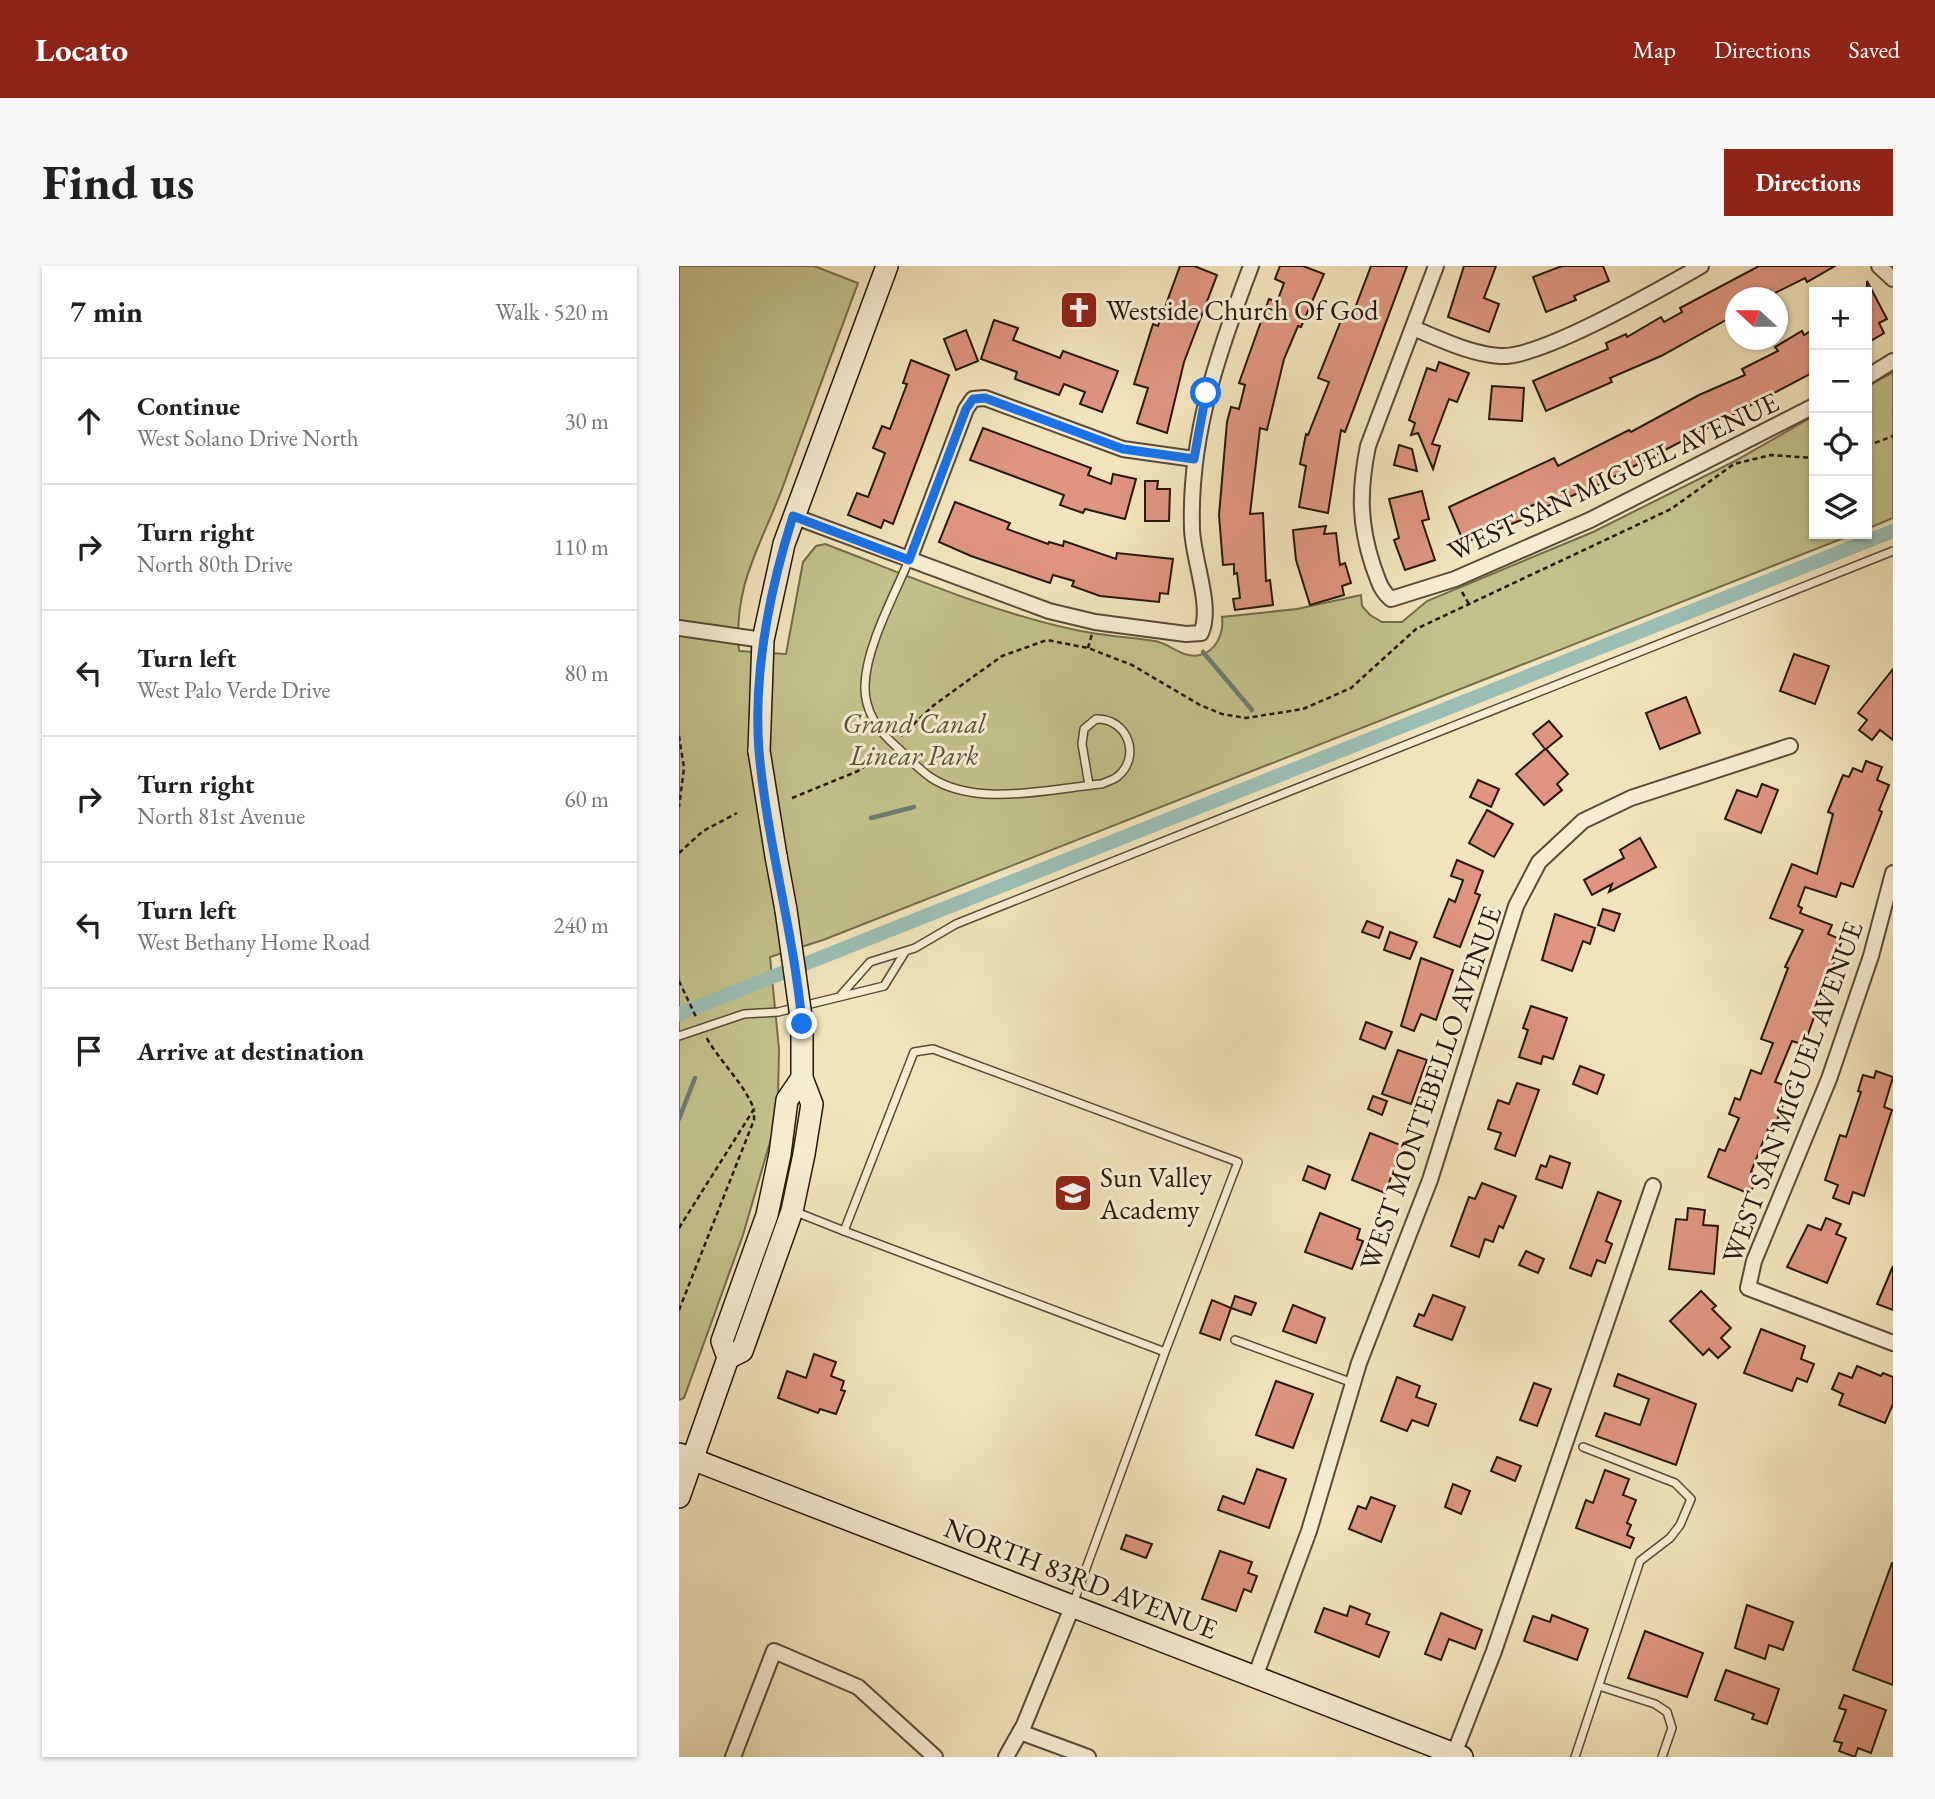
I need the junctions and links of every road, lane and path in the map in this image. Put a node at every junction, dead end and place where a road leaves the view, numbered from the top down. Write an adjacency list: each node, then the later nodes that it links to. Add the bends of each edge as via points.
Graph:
1 (887, 266): 15 (main road)
2 (1251, 266): 14 (street, via 1215,363)
3 (1436, 266): 7 (street)
4 (1701, 266): 7 (street, via 1532,351 1501,357)
5 (1879, 266): 6 (street)
6 (1893, 279)
7 (1413, 328): 10 (street, WEST SAN MIGUEL AVENUE, via 1367,446 1360,496 1365,542 1382,592 1391,599 1455,579 1590,520)
8 (1893, 361): 9 (street)
9 (1872, 374)
10 (1809, 409)
11 (1893, 436): 12 (path)
12 (1872, 444)
13 (1809, 458): 21 (path, via 1771,455 1734,464 1671,509 1416,629 1351,688 1303,709 1246,718 1222,714 1132,665 1088,648 1047,640 1003,656 934,705)
14 (1194, 459): 17 (street, via 1123,449 985,398 973,399); 17 (street, via 1192,548 1207,620 1201,633 1095,622 1049,611)
15 (793, 516): 17 (street); 19 (main road)
16 (1893, 551): 30 (lane, via 1028,894 956,924)
17 (909, 560): 24 (lane, via 866,675 865,699 880,730 930,777 953,789 981,796)
18 (679, 628): 19 (street)
19 (763, 640): 35 (main road, bridge, via 759,751 802,1024)
20 (679, 736): 26 (path, via 684,768)
21 (898, 739)
22 (1790, 746): 46 (street, WEST MONTEBELLO AVENUE, via 1619,804 1583,821 1538,862 1516,906 1430,1180)
23 (886, 752): 25 (path, via 858,771)
24 (1089, 785): 24 (lane, via 1117,777 1130,748 1126,732 1108,718 1095,719 1084,729)
25 (792, 798)
26 (679, 807)
27 (737, 813): 28 (path, via 703,831)
28 (679, 853)
29 (1893, 873): 43 (street, WEST SAN MIGUEL AVENUE, via 1871,956 1829,1079 1754,1261 1748,1288)
30 (905, 952): 32 (lane, via 870,962); 32 (lane, via 884,986)
31 (679, 981): 33 (path)
32 (841, 995): 33 (lane)
33 (700, 1026): 34 (lane); 36 (path)
34 (679, 1036)
35 (802, 1077): 38 (main road, via 812,1104); 45 (main road, via 787,1100 767,1215 722,1342)
36 (754, 1109): 39 (path); 41 (path)
37 (1653, 1186): 54 (street)
38 (792, 1211): 40 (lane); 45 (main road, via 742,1351)
39 (679, 1228)
40 (844, 1231): 44 (lane); 44 (lane, via 914,1052 933,1049 1238,1162)
41 (679, 1310)
42 (1234, 1340): 46 (lane)
43 (1893, 1343)
44 (1165, 1352): 50 (lane)
45 (728, 1357): 48 (main road)
46 (1354, 1383): 51 (street, WEST MONTEBELLO AVENUE, via 1309,1531)
47 (1583, 1447): 52 (lane, via 1675,1483 1691,1499 1675,1532 1640,1561)
48 (685, 1456): 49 (main road); 50 (main road, NORTH 83RD AVENUE)
49 (679, 1497)
50 (1073, 1605): 51 (main road, NORTH 83RD AVENUE); 53 (street)
51 (1255, 1677): 54 (main road, NORTH 83RD AVENUE)
52 (1599, 1686): 59 (lane); 60 (lane, via 1667,1712 1672,1728)
53 (1020, 1732): 57 (street); 58 (street)
54 (1458, 1756)
55 (733, 1757): 56 (street, via 774,1651 858,1687)
56 (935, 1757)
57 (1006, 1757)
58 (1088, 1757)
59 (1575, 1757)
60 (1662, 1757)

